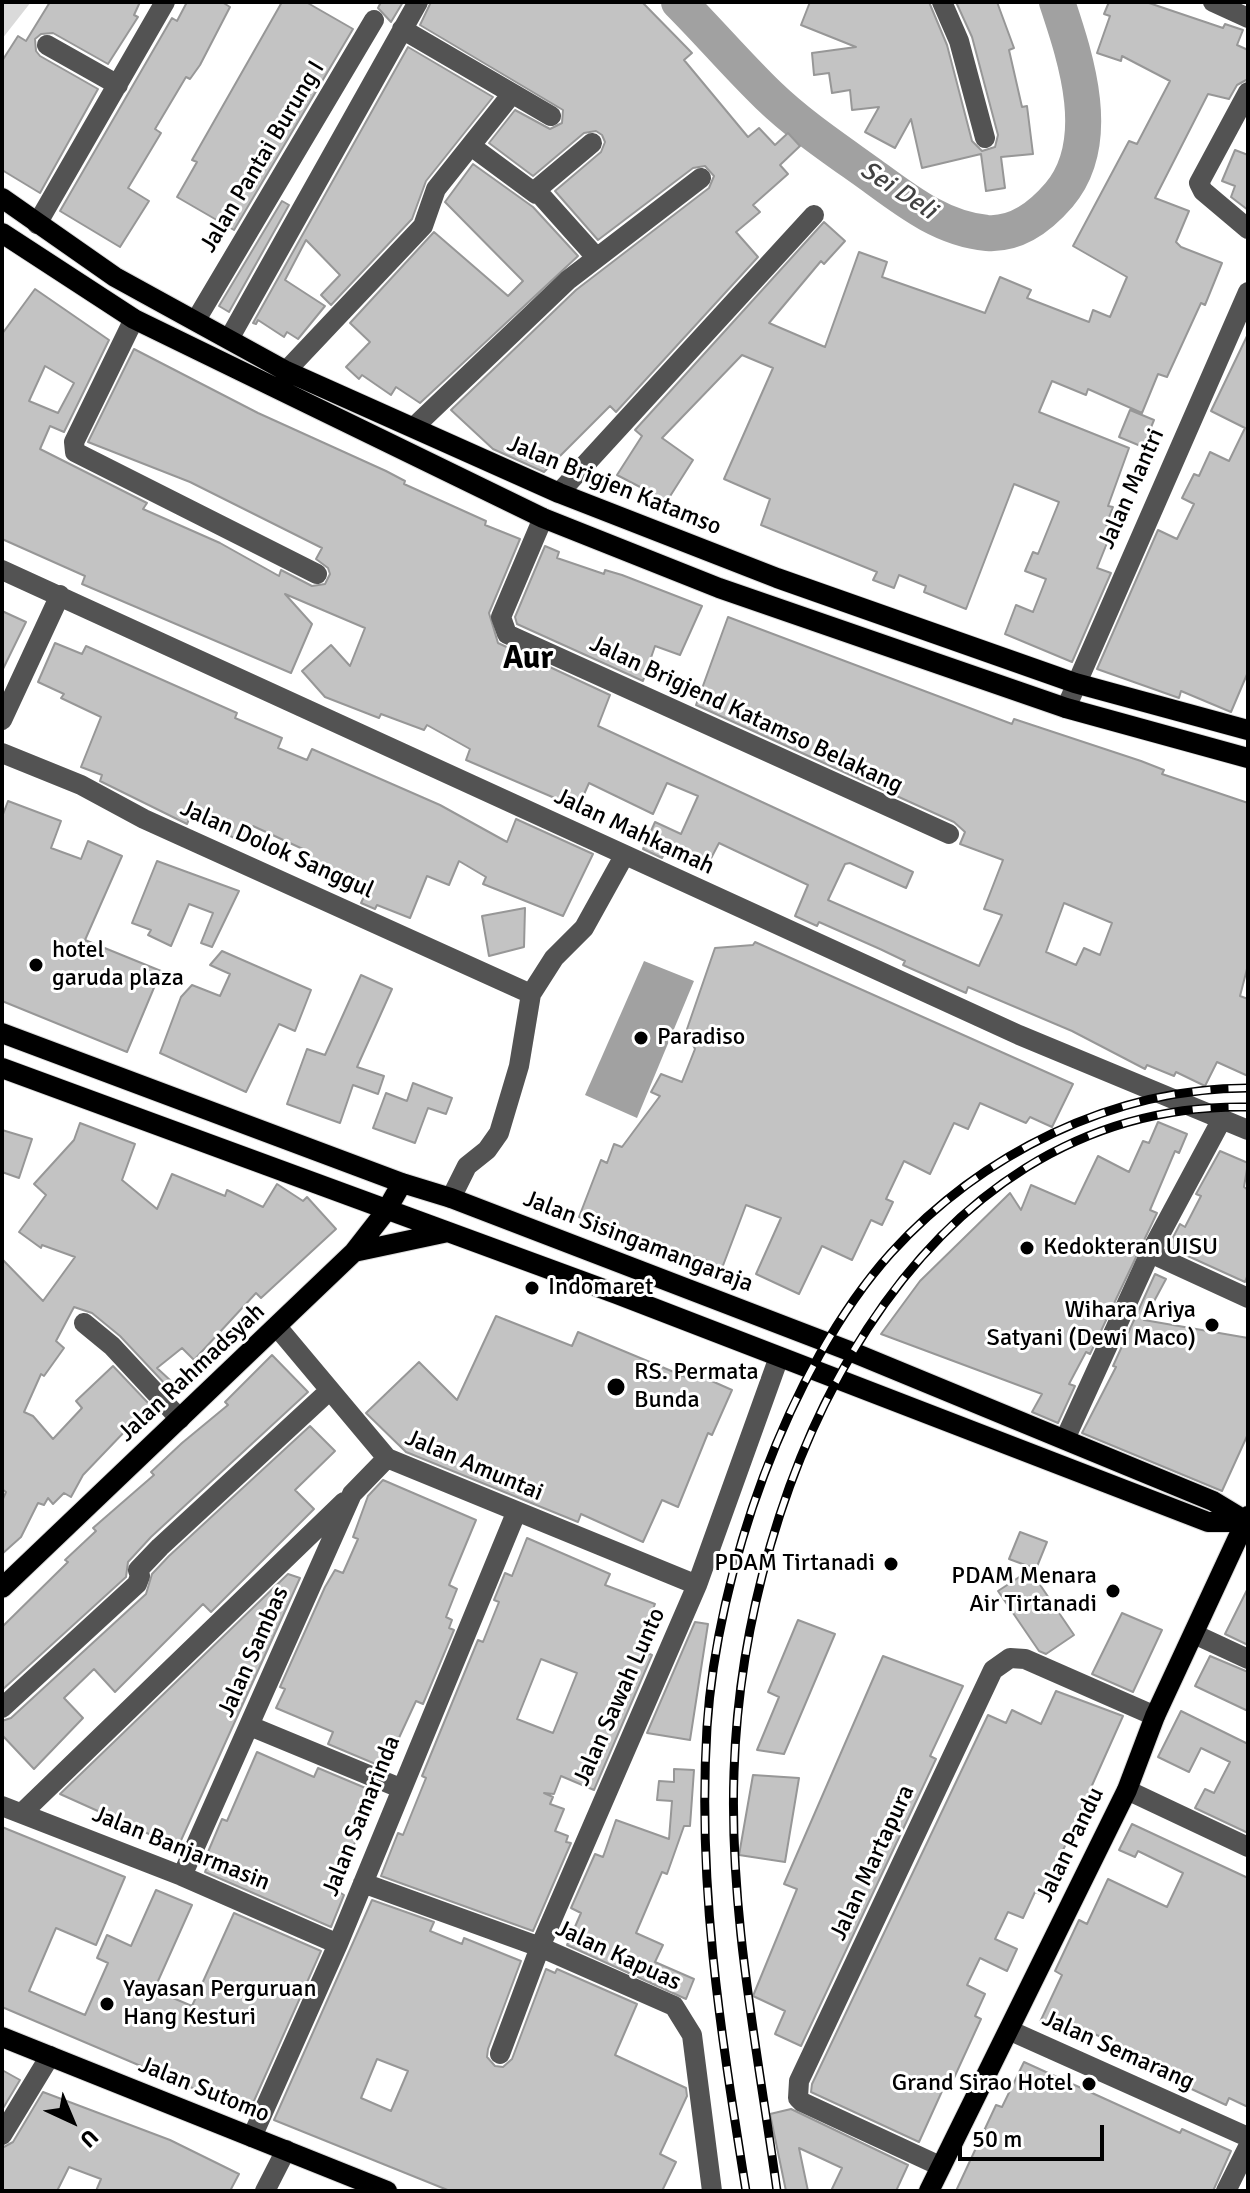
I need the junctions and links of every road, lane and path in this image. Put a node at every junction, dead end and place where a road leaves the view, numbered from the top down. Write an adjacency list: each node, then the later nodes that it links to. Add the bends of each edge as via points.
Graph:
1 (165, 2): 9 (street)
2 (418, 2): 7 (street)
3 (942, 2): 13 (street, via 959,41)
4 (1213, 2): 5 (street)
5 (1248, 18)
6 (374, 20): 28 (street, Jalan Pantai Burung I)
7 (402, 29): 11 (street); 29 (street)
8 (47, 45): 9 (street)
9 (118, 85): 20 (street)
10 (1248, 92): 21 (street, via 1199,183)
11 (511, 95): 12 (street); 15 (street)
12 (551, 116)
13 (985, 138)
14 (592, 143): 17 (street)
15 (471, 146): 17 (street); 30 (street, via 436,189 423,226)
16 (701, 178): 23 (street)
17 (536, 194): 23 (street)
18 (2, 198): 20 (main road, Jalan Brigjen Katamso)
19 (814, 215): 32 (street)
20 (37, 224): 24 (main road, Jalan Brigjen Katamso)
21 (1248, 229)
22 (2, 233): 26 (main road)
23 (596, 257): 31 (street)
24 (115, 277): 26 (main road); 28 (main road, Jalan Brigjen Katamso)
25 (1248, 292): 37 (street, Jalan Mantri)
26 (101, 301): 27 (main road)
27 (134, 319): 33 (main road); 35 (street, via 74,442 75,452)
28 (196, 320): 29 (main road, Jalan Brigjen Katamso)
29 (229, 339): 30 (main road, Jalan Brigjen Katamso)
30 (286, 371): 31 (main road, Jalan Brigjen Katamso)
31 (414, 427): 32 (main road, Jalan Brigjen Katamso)
32 (559, 493): 33 (main road); 37 (main road, Jalan Brigjen Katamso, via 777,578)
33 (543, 518): 38 (main road, via 719,588); 43 (street, Jalan Brigjend Katamso Belakang, via 501,617 507,634)
34 (2, 570): 36 (street, Jalan Mahkamah)
35 (317, 574)
36 (60, 595): 39 (street); 44 (street, Jalan Mahkamah)
37 (1075, 683): 38 (street, Jalan Mantri); 40 (main road, Jalan Brigjen Katamso)
38 (1066, 708): 42 (main road)
39 (2, 720)
40 (1246, 726)
41 (2, 753): 45 (street, Jalan Dolok Sanggul)
42 (1248, 758)
43 (949, 834)
44 (624, 856): 45 (street, via 584,928 554,958); 48 (street, Jalan Mahkamah, via 1019,1035)
45 (531, 994): 51 (street, via 519,1066 499,1133 467,1166)
46 (2, 1033): 50 (main road, Jalan Sisingamangaraja)
47 (2, 1068): 52 (main road)
48 (1222, 1119): 49 (street, Jalan Mahkamah); 56 (street)
49 (1248, 1130)
50 (402, 1183): 51 (main road, Jalan Sisingamangaraja); 52 (main road, Jalan Rahmadsyah)
51 (451, 1198): 54 (main road, Jalan Sisingamangaraja)
52 (386, 1211): 53 (main road); 55 (main road, Jalan Rahmadsyah)
53 (448, 1232): 55 (main road); 57 (main road)
54 (562, 1242): 57 (main road); 64 (main road, Jalan Sisingamangaraja)
55 (354, 1252): 60 (main road, Jalan Rahmadsyah)
56 (1150, 1253): 58 (street); 64 (street)
57 (549, 1270): 61 (main road)
58 (1248, 1298)
59 (84, 1323): 63 (street)
60 (278, 1328): 62 (street, Jalan Amuntai); 63 (main road, Jalan Rahmadsyah)
61 (779, 1357): 68 (main road, via 1208,1522); 69 (street, Jalan Sawah Lunto)
62 (329, 1391): 65 (street, Jalan Amuntai); 73 (street, via 160,1547 138,1570 137,1584)
63 (180, 1419): 70 (main road, Jalan Rahmadsyah)
64 (1065, 1439): 68 (main road, Jalan Sisingamangaraja, via 1221,1504)
65 (387, 1458): 66 (street, Jalan Sambas); 67 (street, Jalan Amuntai)
66 (352, 1494): 75 (street, Jalan Sambas); 79 (street)
67 (516, 1513): 69 (street, Jalan Amuntai); 76 (street, Jalan Samarinda)
68 (1247, 1520): 71 (main road, Jalan Pandu)
69 (697, 1585): 84 (street, Jalan Sawah Lunto)
70 (2, 1588)
71 (1194, 1634): 72 (street); 74 (main road, Jalan Pandu)
72 (1248, 1659)
73 (2, 1708)
74 (1155, 1716): 77 (main road, Jalan Pandu); 94 (street, Jalan Martapura, via 1025,1659 1010,1658 993,1670 797,2092 802,2102)
75 (250, 1726): 76 (street); 81 (street, Jalan Sambas)
76 (400, 1788): 82 (street, Jalan Samarinda)
77 (1127, 1790): 80 (street); 85 (main road, Jalan Pandu)
78 (2, 1806): 79 (street, Jalan Banjarmasin)
79 (22, 1813): 81 (street, Jalan Banjarmasin)
80 (1248, 1847)
81 (182, 1876): 83 (street, Jalan Banjarmasin)
82 (363, 1883): 83 (street, Jalan Samarinda); 84 (street, Jalan Kapuas)
83 (338, 1944): 90 (street, Jalan Samarinda)
84 (540, 1947): 87 (street, Jalan Sawah Lunto); 97 (street, Jalan Kapuas, via 674,2006 684,2018 692,2035)
85 (1011, 2031): 91 (street, Jalan Semarang); 94 (main road, Jalan Pandu)
86 (2, 2037): 88 (main road, Jalan Sutomo)
87 (500, 2054)
88 (50, 2056): 89 (street); 90 (main road, Jalan Sutomo)
89 (2, 2135)
90 (252, 2137): 93 (main road, Jalan Sutomo)
91 (1248, 2137)
92 (1248, 2147): 99 (street)
93 (286, 2150): 95 (street); 96 (main road, Jalan Sutomo)
94 (940, 2166): 98 (main road, Jalan Pandu)
95 (265, 2191)
96 (387, 2191)
97 (712, 2191)
98 (929, 2191)
99 (1226, 2191)

